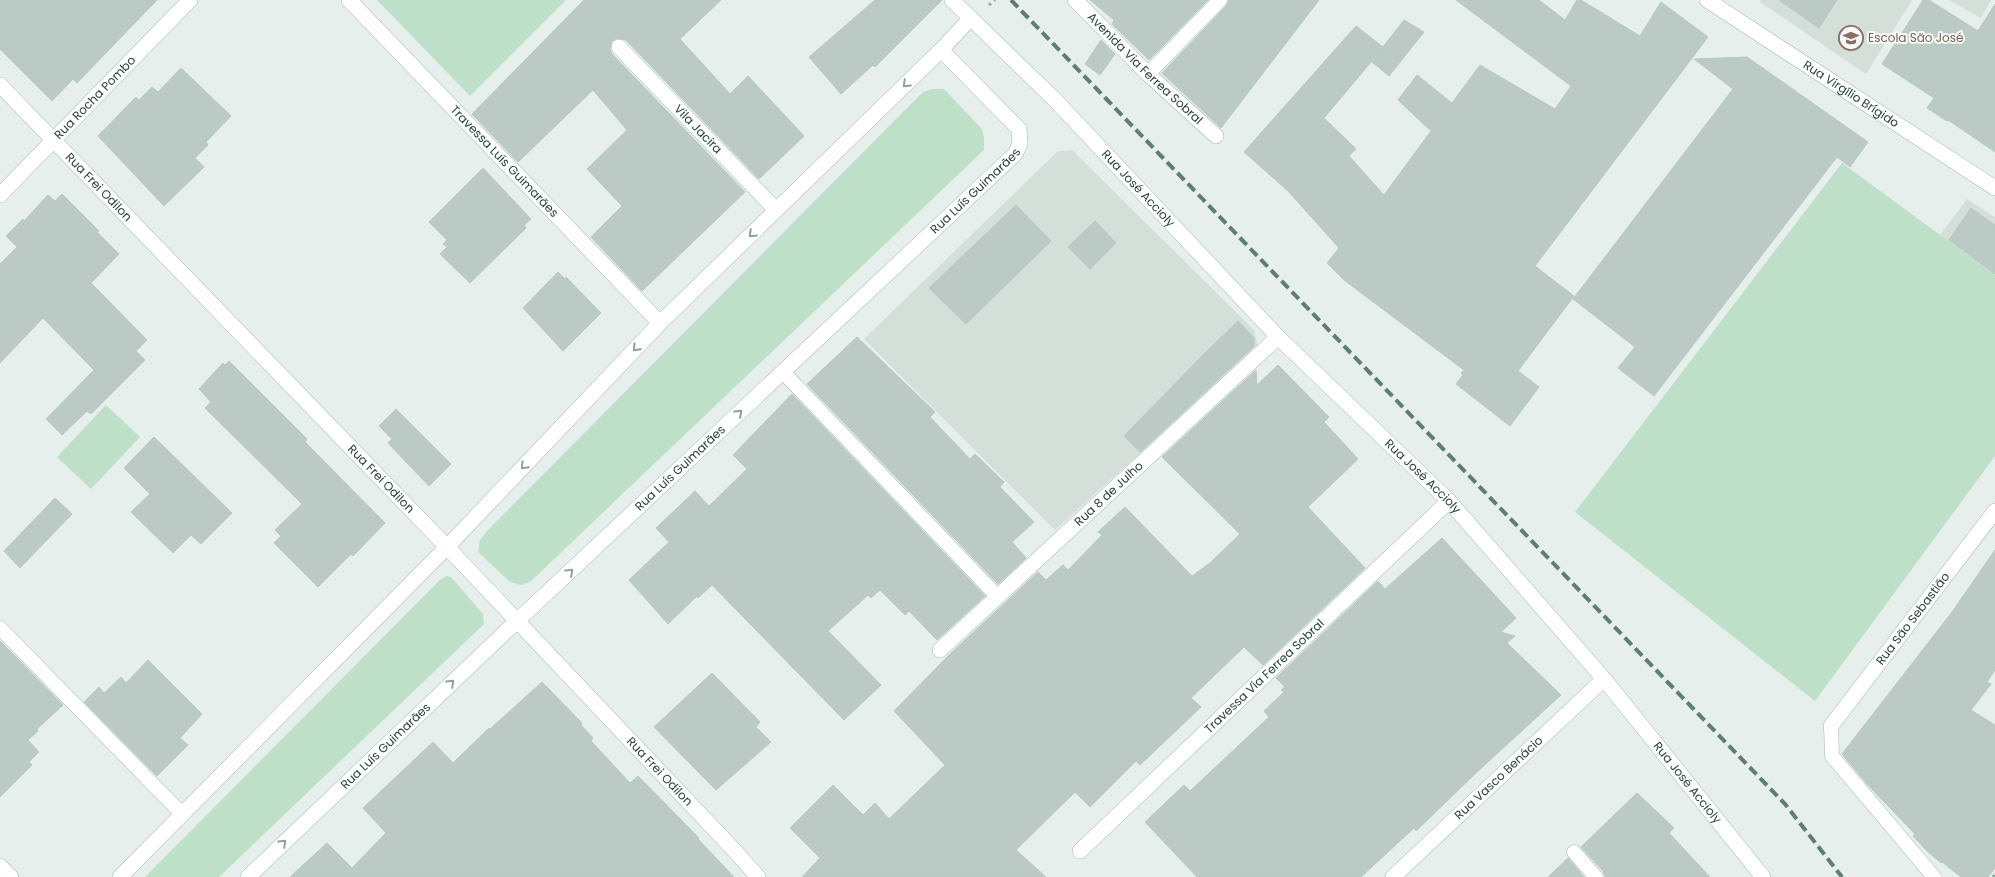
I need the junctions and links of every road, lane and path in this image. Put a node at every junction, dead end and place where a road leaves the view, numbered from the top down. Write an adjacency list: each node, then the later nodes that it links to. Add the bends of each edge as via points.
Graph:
1 (190, 0): 13 (street, Rua Rocha Pombo)
2 (349, 0): 17 (street, Travessa Luís Guimarães)
3 (952, 0): 7 (street, Rua José Accioly)
4 (1075, 0): 10 (street, Avenida Via Ferrea Sobral)
5 (1220, 0): 10 (lane)
6 (1708, 0): 14 (street, Rua Virgílio Brígido)
7 (970, 19): 9 (street); 18 (street, Rua José Accioly, via 1056,101)
8 (619, 47): 16 (street, Vila Jacira)
9 (941, 50): 16 (street, one-way to 16); 19 (street, Rua Luís Guimarães, via 1019,129 1020,144 1015,154)
10 (1148, 74): 12 (street, Avenida Via Ferrea Sobral)
11 (0, 85): 13 (street, Rua Frei Odilon)
12 (1216, 136)
13 (54, 139): 15 (street, Rua Rocha Pombo); 22 (street, Rua Frei Odilon)
14 (1995, 188)
15 (0, 195)
16 (776, 210): 17 (street, one-way to 17)
17 (660, 323): 22 (street, one-way to 22)
18 (1278, 337): 20 (street, Rua José Accioly); 23 (street, Rua 8 de Julho)
19 (783, 372): 23 (lane); 24 (street, Rua Luís Guimarães, one-way to 19)
20 (1449, 501): 27 (street, Rua José Accioly); 30 (street, Travessa Via Ferrea Sobral)
21 (1995, 512): 28 (street, Rua São Sebastião)
22 (447, 547): 24 (street, Rua Frei Odilon); 29 (street)
23 (998, 597): 26 (street, Rua 8 de Julho)
24 (518, 620): 35 (street, Rua Luís Guimarães, one-way to 24); 36 (street, Rua Frei Odilon)
25 (0, 628): 29 (lane)
26 (940, 650)
27 (1604, 679): 37 (street, Rua Vasco Benácio); 39 (street, Rua José Accioly)
28 (1831, 726): 40 (lane, via 1832,756)
29 (182, 814): 34 (street)
30 (1080, 851)
31 (1574, 852): 38 (lane)
32 (0, 866): 33 (street)
33 (11, 877)
34 (120, 877)
35 (248, 877)
36 (758, 877)
37 (1393, 877)
38 (1596, 877)
39 (1762, 877)
40 (1934, 877)

